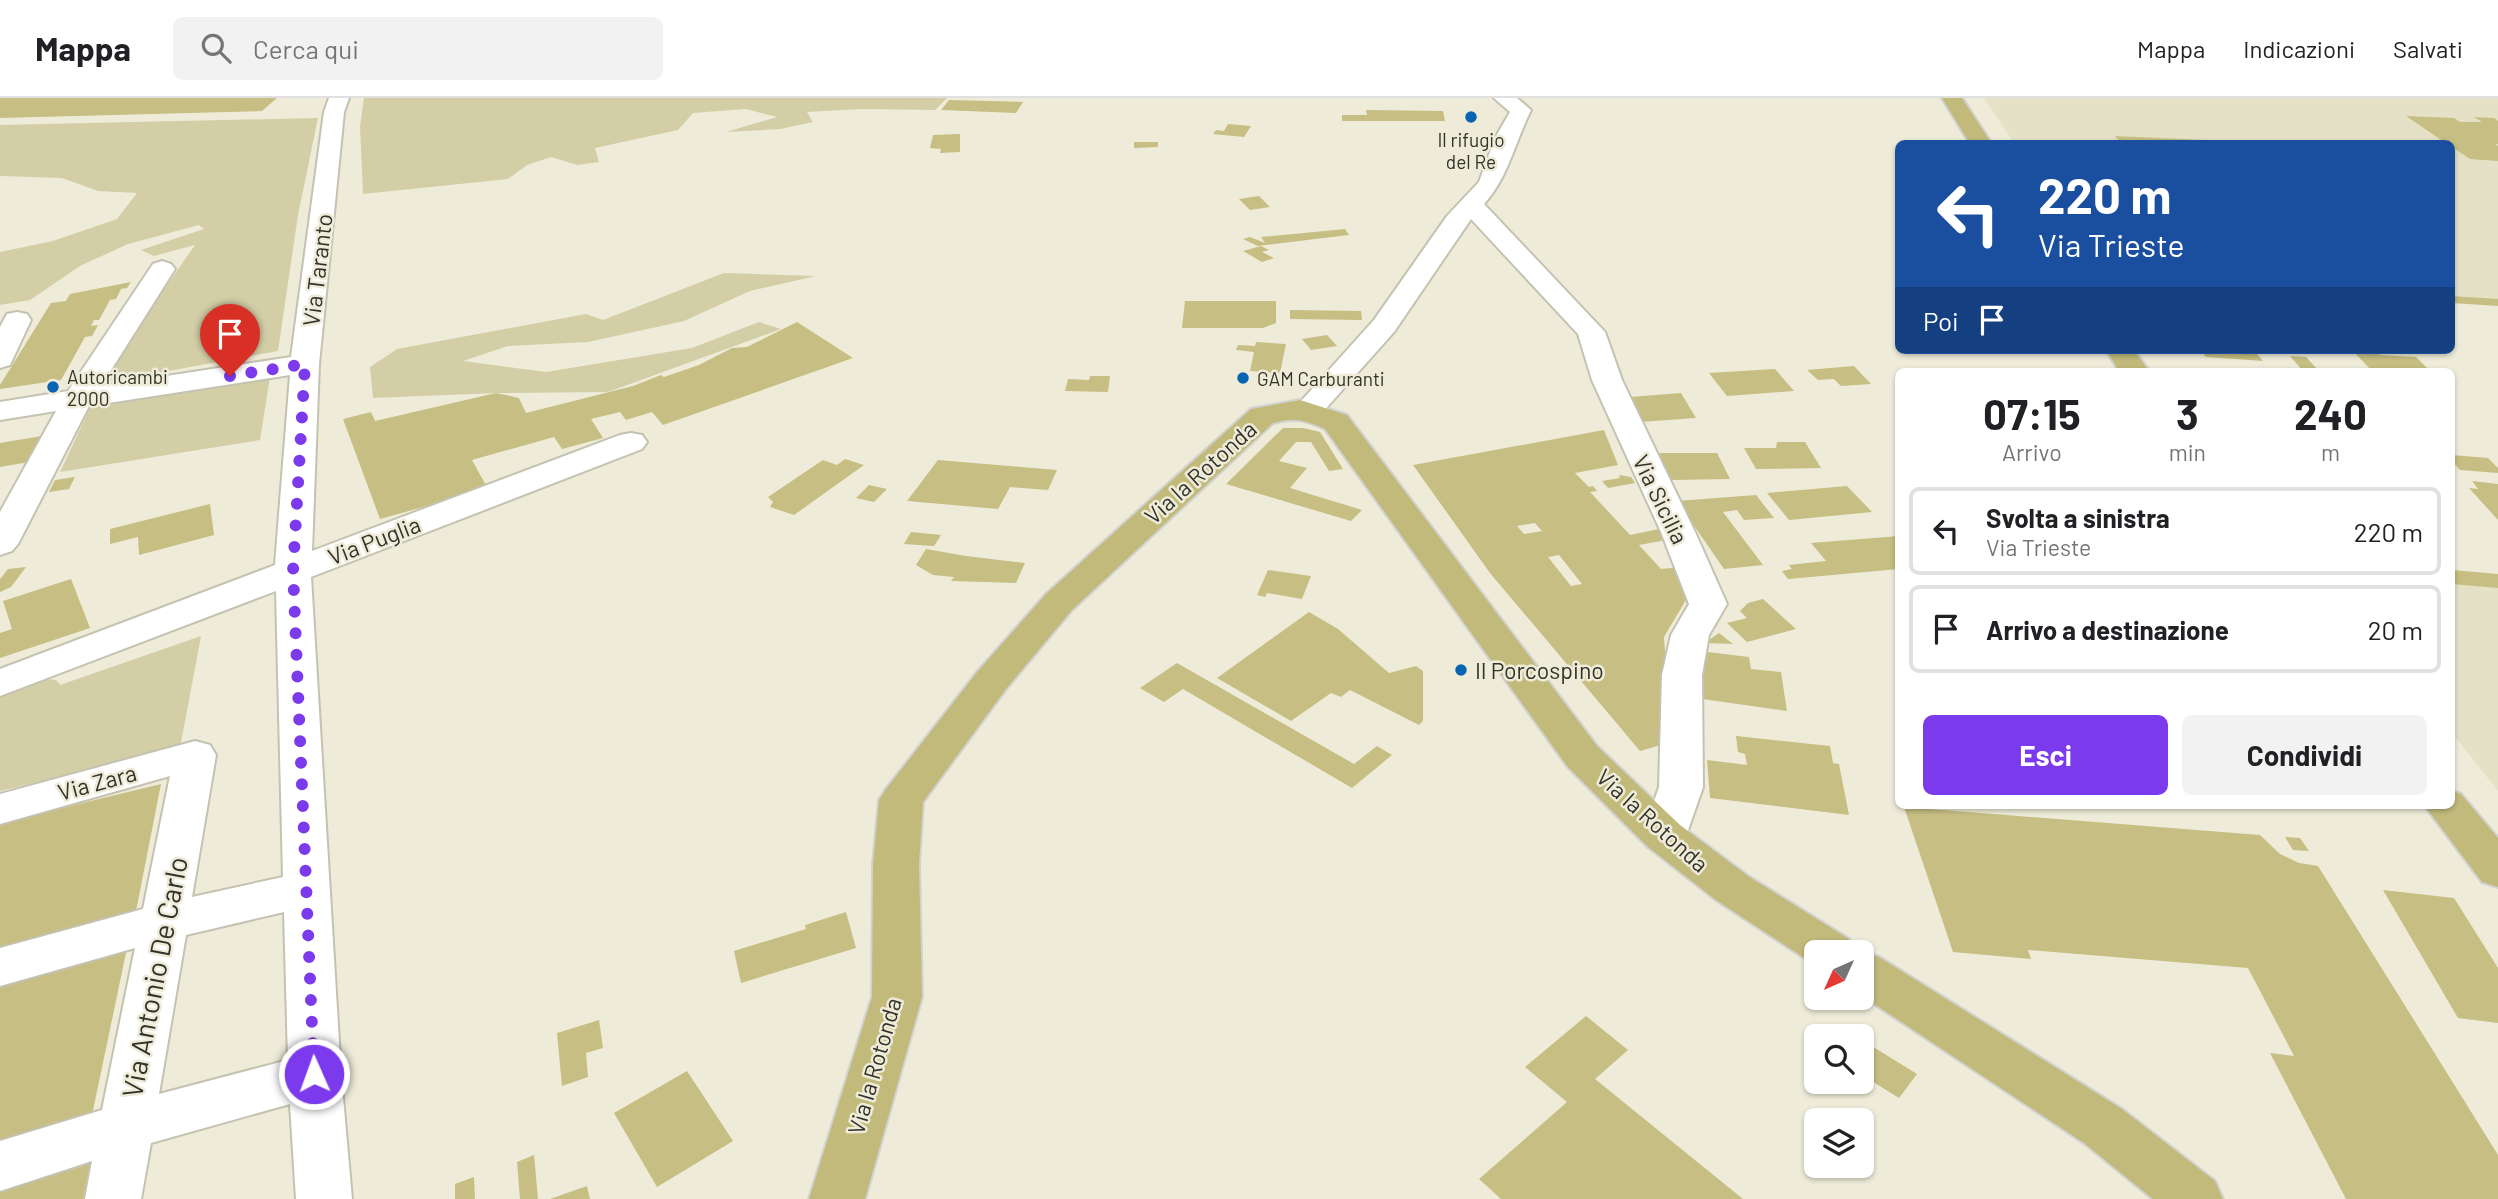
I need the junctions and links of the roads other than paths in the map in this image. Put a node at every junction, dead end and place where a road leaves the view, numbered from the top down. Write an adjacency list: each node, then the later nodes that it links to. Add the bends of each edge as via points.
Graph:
1 (1504, 98): 5 (street, via 1521,110 1490,184)
2 (1952, 98): 4 (main road)
3 (337, 105): 9 (street, Via Taranto)
4 (1978, 140)
5 (1472, 204): 11 (street, via 1384,326); 20 (street, Via Sicilia, via 1591,332 1607,380 1708,604 1690,635 1682,675 1681,787)
6 (162, 269): 10 (street)
7 (17, 320): 8 (street)
8 (0, 359)
9 (305, 364): 10 (street); 15 (street, Via Taranto)
10 (79, 399): 12 (street); 14 (street)
11 (1309, 409): 20 (main road, Via la Rotonda, via 1336,422 1583,756); 32 (main road, Via la Rotonda, via 1262,416 1059,602 992,680 901,800 896,863 897,997)
12 (0, 411)
13 (631, 442): 15 (street, Via Puglia)
14 (0, 544)
15 (293, 571): 16 (street, Via Puglia); 22 (street, Via Taranto)
16 (0, 683)
17 (195, 755): 18 (street, Via Zara); 23 (street, Via Antonio De Carlo)
18 (0, 809)
19 (2449, 809): 21 (main road)
20 (1664, 836): 24 (main road, Via la Rotonda, via 1732,888)
21 (2498, 870)
22 (307, 889): 23 (street); 27 (street, Via Taranto)
23 (166, 921): 25 (street); 28 (street, Via Antonio De Carlo)
24 (1813, 940)
25 (0, 967)
26 (1874, 979): 33 (main road, via 2103,1126)
27 (314, 1074): 28 (street); 31 (street, Via Taranto)
28 (125, 1128): 29 (street); 30 (street, Via Antonio De Carlo)
29 (0, 1166)
30 (113, 1199)
31 (324, 1199)
32 (837, 1199)
33 (2195, 1199)

